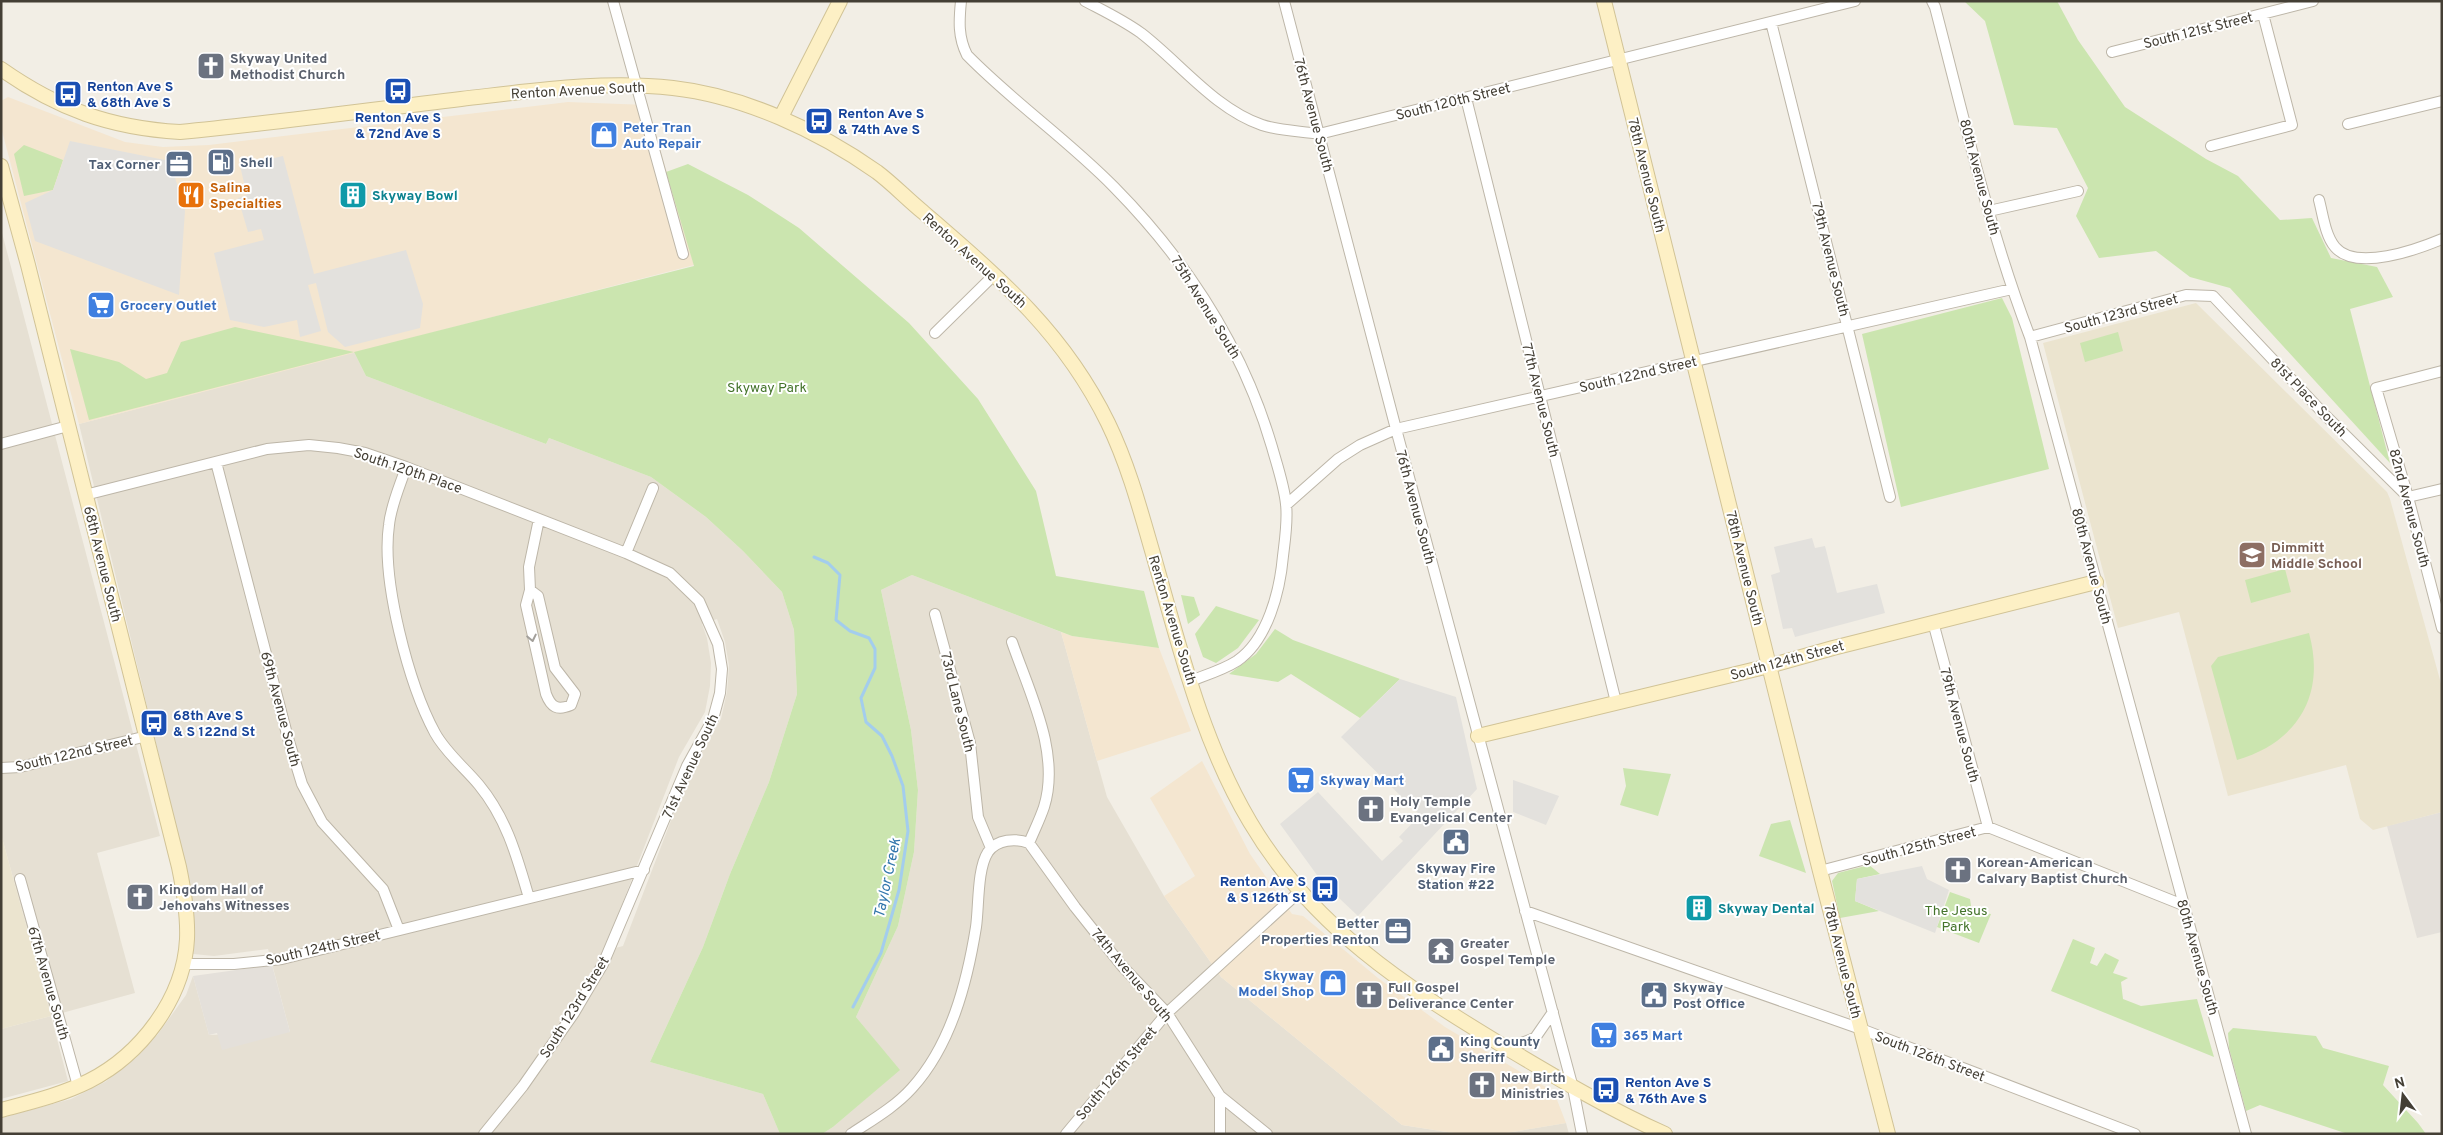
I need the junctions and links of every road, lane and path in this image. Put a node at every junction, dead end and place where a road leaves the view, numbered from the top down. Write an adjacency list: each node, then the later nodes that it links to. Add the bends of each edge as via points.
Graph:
1 (613, 1): 15 (street)
2 (840, 1): 18 (street)
3 (961, 1): 47 (street, 75th Avenue South, via 960,41 967,55 1114,187 1178,260 1213,313 1243,366 1262,413)
4 (1084, 1): 20 (street, South 120th Street, via 1141,33 1222,102 1248,119 1277,128)
5 (1284, 1): 20 (street, 76th Avenue South)
6 (1604, 1): 13 (street, 78th Avenue South)
7 (1855, 1): 11 (street, South 120th Street)
8 (1932, 1): 25 (street, 80th Avenue South)
9 (2313, 1): 10 (street, South 121st Street)
10 (2263, 14): 12 (street, South 121st Street); 21 (street, via 2292,125)
11 (1771, 22): 13 (street, South 120th Street); 31 (street, 79th Avenue South)
12 (2112, 52)
13 (1619, 61): 16 (street, South 120th Street); 34 (street, 78th Avenue South)
14 (1, 69): 15 (street, Renton Avenue South, via 82,115 180,132 536,90)
15 (635, 85): 18 (street, Renton Avenue South, via 677,88); 27 (street)
16 (1466, 98): 20 (street, South 120th Street); 36 (street, 77th Avenue South)
17 (2442, 101): 19 (street)
18 (781, 117): 28 (street, Renton Avenue South, via 877,172)
19 (2348, 124)
20 (1319, 134): 38 (street, 76th Avenue South)
21 (2211, 146)
22 (1, 166): 37 (street, 68th Avenue South)
23 (2078, 191): 25 (street)
24 (2319, 200): 26 (street, via 2330,240 2343,253 2369,258 2388,256)
25 (1989, 211): 29 (street, 80th Avenue South)
26 (2442, 239)
27 (683, 254)
28 (996, 274): 32 (street); 57 (street, Renton Avenue South, via 1062,347 1108,422 1131,480)
29 (2012, 289): 31 (street, South 122nd Street); 33 (street, 80th Avenue South)
30 (2213, 296): 33 (street, South 123rd Street, via 2186,295); 46 (street, 81st Place South)
31 (1848, 325): 34 (street, South 122nd Street); 45 (street, 79th Avenue South)
32 (935, 333)
33 (2030, 337): 50 (street, 80th Avenue South)
34 (1694, 361): 36 (street, South 122nd Street); 56 (street, 78th Avenue South)
35 (2442, 371): 46 (street, 82nd Avenue South, via 2376,388)
36 (1540, 397): 38 (street, South 122nd Street); 58 (street, 77th Avenue South)
37 (68, 426): 39 (street); 44 (street, 68th Avenue South)
38 (1396, 430): 47 (street, South 122nd Street, via 1360,445 1338,459); 60 (street, 76th Avenue South)
39 (1, 444)
40 (216, 462): 41 (street, South 120th Place, via 267,449 309,445 365,453); 44 (street, South 120th Place); 72 (street, 69th Avenue South, via 302,784 327,829 383,889)
41 (406, 467): 48 (street, South 120th Place); 69 (street, via 394,500 388,534 393,597 407,657 419,697 436,734 500,814 512,839)
42 (653, 488): 49 (street)
43 (2442, 489): 46 (street)
44 (85, 495): 59 (street, 68th Avenue South)
45 (1890, 497)
46 (2408, 497): 54 (street, 82nd Avenue South)
47 (1286, 505): 57 (street, 75th Avenue South, via 1282,578 1268,620 1252,647 1239,659)
48 (539, 519): 49 (street, South 120th Place); 51 (street, via 529,567)
49 (626, 553): 65 (street, 71st Avenue South, via 670,573 699,601 718,644 722,669 713,719 687,766)
50 (2096, 582): 53 (street, South 124th Street); 70 (street, 80th Avenue South)
51 (530, 590): 51 (street, one-way to 51, via 526,605 546,694 550,704 562,708 571,705 576,694 555,668 538,596)
52 (935, 614): 64 (street, 73rd Lane South, via 970,743 978,816)
53 (1933, 622): 56 (street, South 124th Street); 62 (street, 79th Avenue South)
54 (2442, 628)
55 (1012, 642): 63 (street, via 1043,732 1047,761 1048,784 1044,806)
56 (1769, 666): 58 (street, South 124th Street); 66 (street, 78th Avenue South)
57 (1190, 681): 68 (street, Renton Avenue South, via 1212,745 1250,822)
58 (1616, 702): 60 (street, South 124th Street)
59 (147, 736): 61 (street, South 122nd Street, via 20,767); 73 (street, 68th Avenue South, via 186,903 187,940)
60 (1478, 736): 71 (street, 76th Avenue South)
61 (1, 768)
62 (1988, 827): 66 (street, South 125th Street); 70 (street, South 125th Street)
63 (1029, 843): 64 (street, via 1009,840); 75 (street, 74th Avenue South, via 1110,951)
64 (991, 848): 83 (street, via 983,864 976,928 958,1006 947,1035 911,1089)
65 (644, 870): 69 (street, South 124th Street); 82 (street, South 123rd Street, via 603,964 523,1086)
66 (1820, 871): 76 (street, 78th Avenue South)
67 (20, 879): 78 (street, 67th Avenue South)
68 (1300, 890): 75 (street, South 126th Street); 77 (street, Renton Avenue South, via 1382,968)
69 (529, 898): 72 (street, South 124th Street)
70 (2183, 905): 91 (street, 80th Avenue South)
71 (1525, 911): 74 (street, 76th Avenue South); 76 (street, South 126th Street)
72 (399, 930): 73 (street, South 124th Street, via 282,959 234,964)
73 (183, 964): 78 (street, via 168,1000 141,1043 101,1075)
74 (1553, 1012): 77 (street, via 1535,1038); 79 (street, 76th Avenue South)
75 (1167, 1013): 80 (street, 74th Avenue South); 84 (street, South 126th Street)
76 (1861, 1029): 89 (street, 78th Avenue South); 90 (street, South 126th Street)
77 (1508, 1048): 79 (street, Renton Avenue South)
78 (78, 1086): 81 (street)
79 (1573, 1088): 87 (street, 76th Avenue South); 88 (street, Renton Avenue South)
80 (1220, 1096): 85 (street); 86 (street)
81 (1, 1110)
82 (484, 1134)
83 (851, 1134)
84 (1066, 1134)
85 (1220, 1134)
86 (1267, 1134)
87 (1582, 1134)
88 (1665, 1134)
89 (1888, 1134)
90 (2135, 1134)
91 (2246, 1134)

